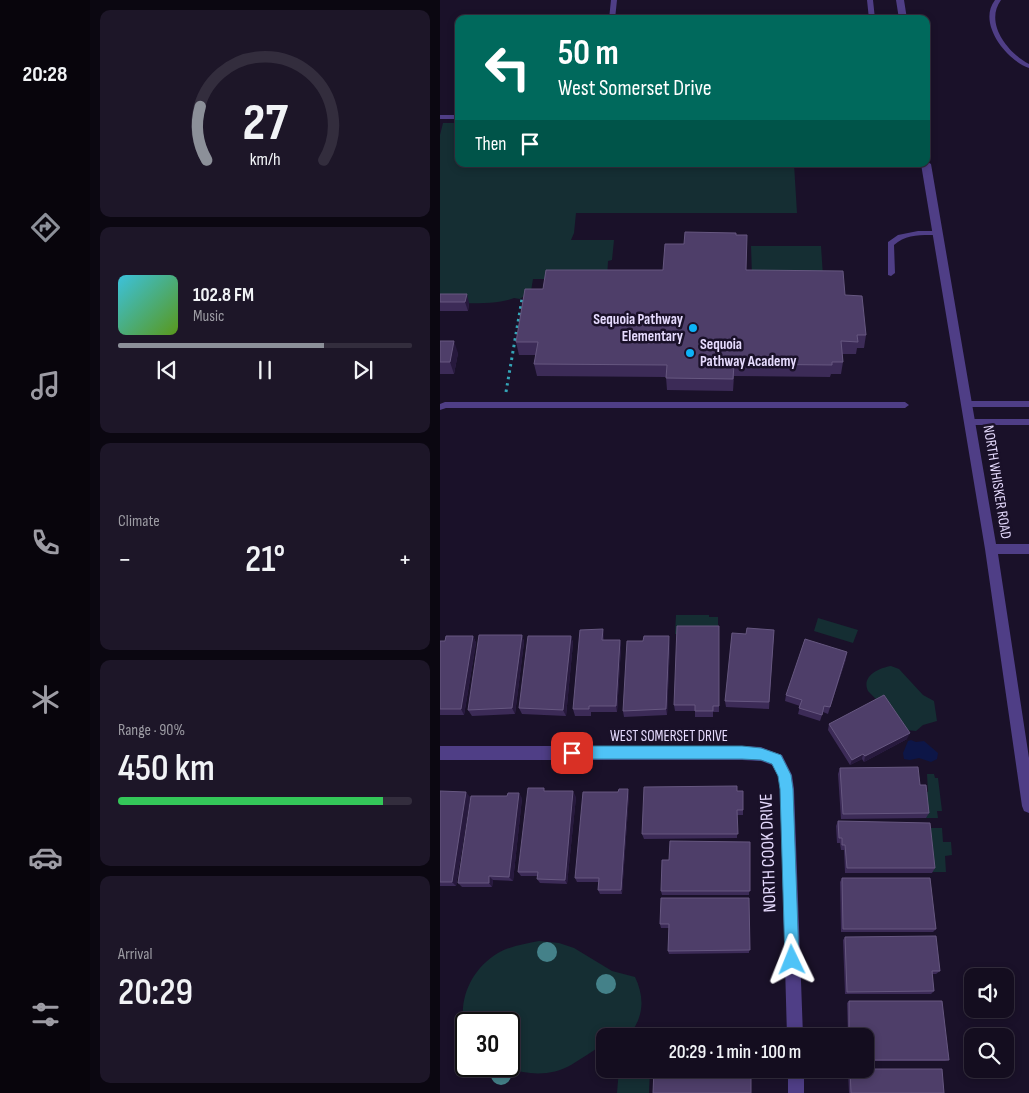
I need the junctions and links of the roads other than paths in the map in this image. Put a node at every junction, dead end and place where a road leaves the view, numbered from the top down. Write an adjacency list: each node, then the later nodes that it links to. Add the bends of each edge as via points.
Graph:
1 (614, 0): 5 (lane)
2 (870, 0): 6 (lane)
3 (900, 0): 7 (street)
4 (998, 0): 8 (lane, via 993,4 992,15 996,31 1015,58)
5 (612, 15)
6 (872, 15)
7 (902, 15)
8 (1029, 66)
9 (440, 117): 10 (lane)
10 (455, 117)
11 (926, 167): 12 (street, NORTH WHISKER ROAD)
12 (937, 233): 13 (lane, via 898,236 890,244); 14 (street, NORTH WHISKER ROAD)
13 (891, 273)
14 (967, 404): 15 (lane); 18 (street, NORTH WHISKER ROAD)
15 (1029, 404)
16 (905, 405): 17 (lane)
17 (440, 407)
18 (971, 422): 19 (lane); 20 (street, NORTH WHISKER ROAD)
19 (1029, 422)
20 (991, 549): 21 (street); 24 (street, NORTH WHISKER ROAD)
21 (1029, 549)
22 (440, 753): 23 (street, WEST SOMERSET DRIVE, via 742,753 761,754)
23 (777, 760): 25 (street, NORTH COOK DRIVE, via 785,775 787,789)
24 (1029, 806)
25 (794, 1028)
26 (796, 1078): 27 (street)
27 (796, 1093)

